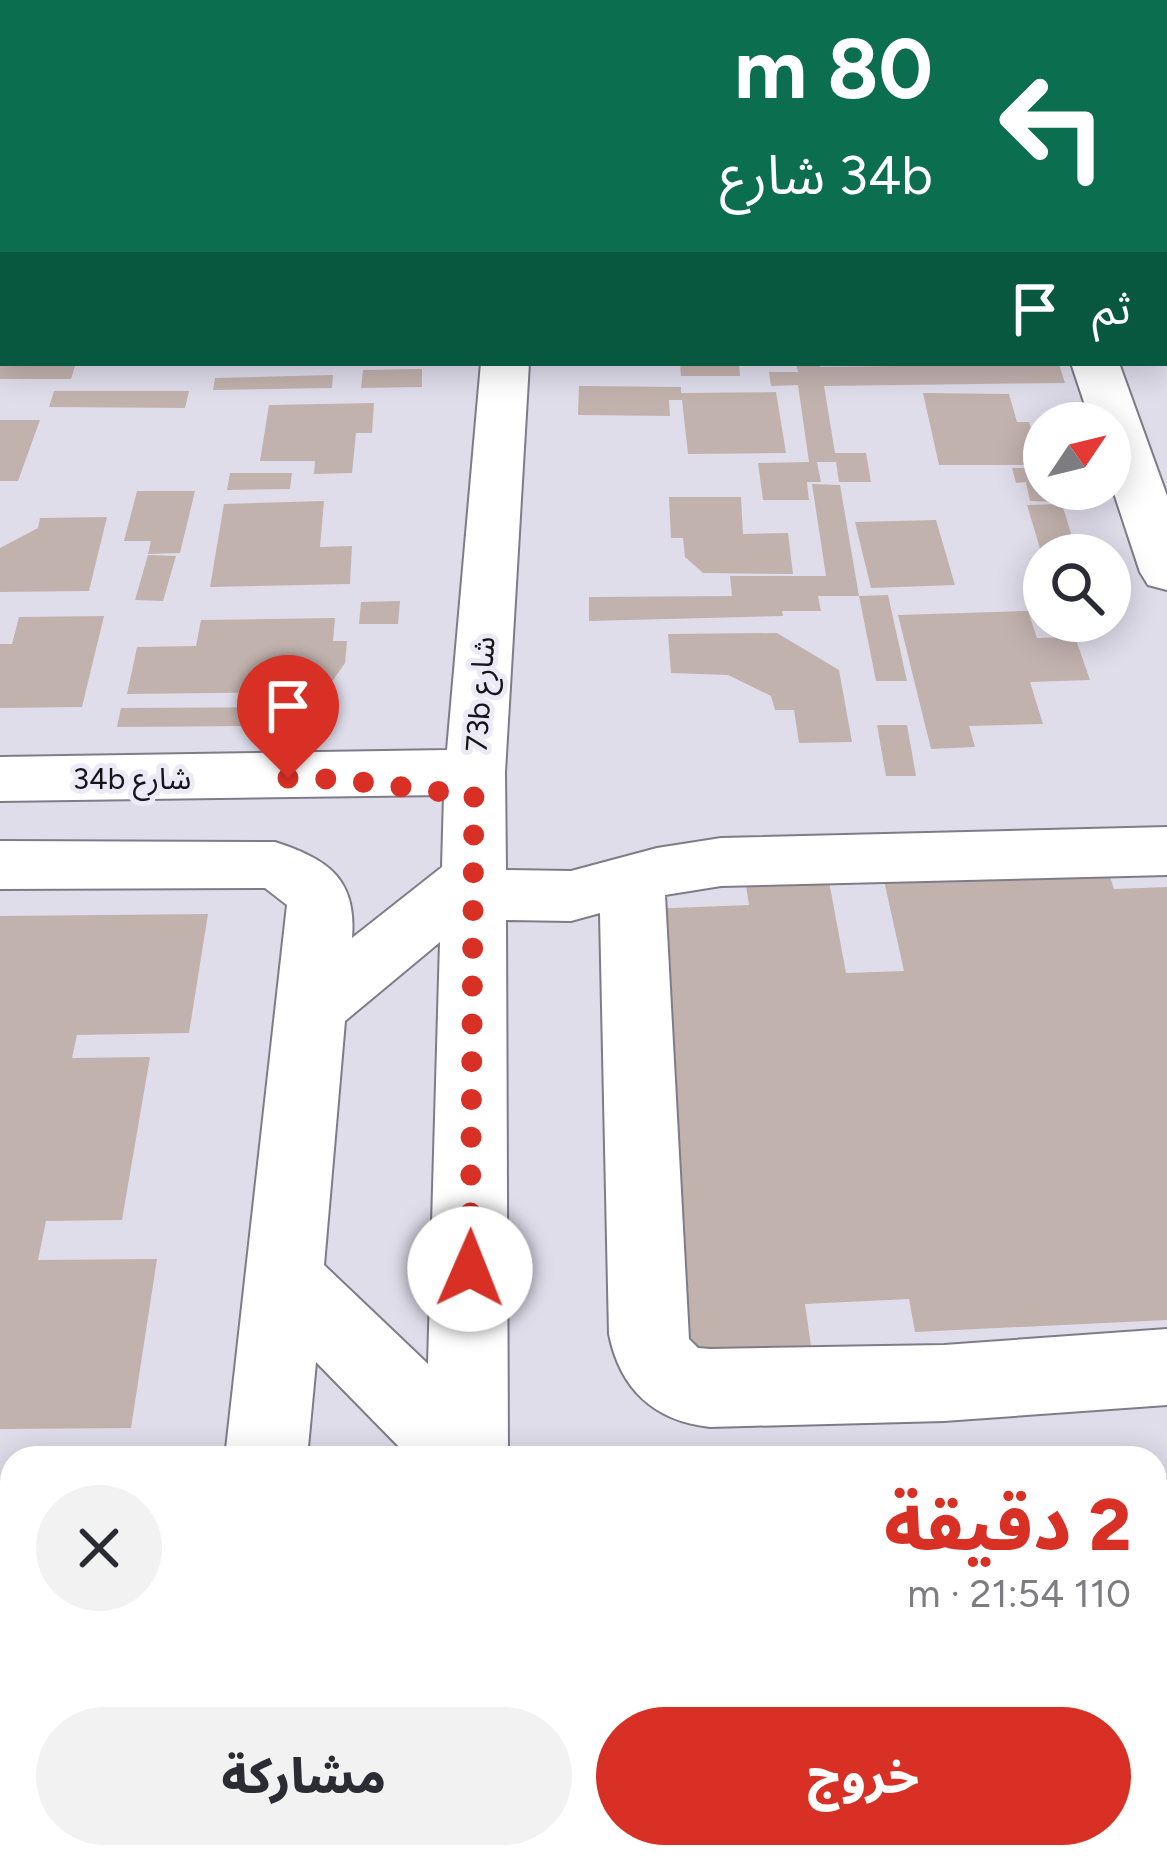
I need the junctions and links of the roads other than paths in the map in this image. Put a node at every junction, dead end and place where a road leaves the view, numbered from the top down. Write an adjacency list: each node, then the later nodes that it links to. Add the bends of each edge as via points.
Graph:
1 (505, 366): 5 (street, 73b شارع)
2 (1096, 366): 3 (street)
3 (1167, 572)
4 (0, 779): 5 (street, 34b شارع, via 336,777 403,790)
5 (474, 783): 9 (street, 73b شارع)
6 (1167, 850): 8 (street, via 721,862)
7 (0, 865): 10 (street, via 286,868 304,879 322,911)
8 (632, 883): 9 (street, via 542,898); 12 (street, via 648,1334 659,1367 691,1388 710,1388)
9 (476, 884): 10 (street); 15 (street, 73b شارع)
10 (309, 1011): 11 (street)
11 (284, 1278): 13 (street); 14 (street)
12 (1167, 1367)
13 (267, 1446)
14 (455, 1446)
15 (467, 1446)

